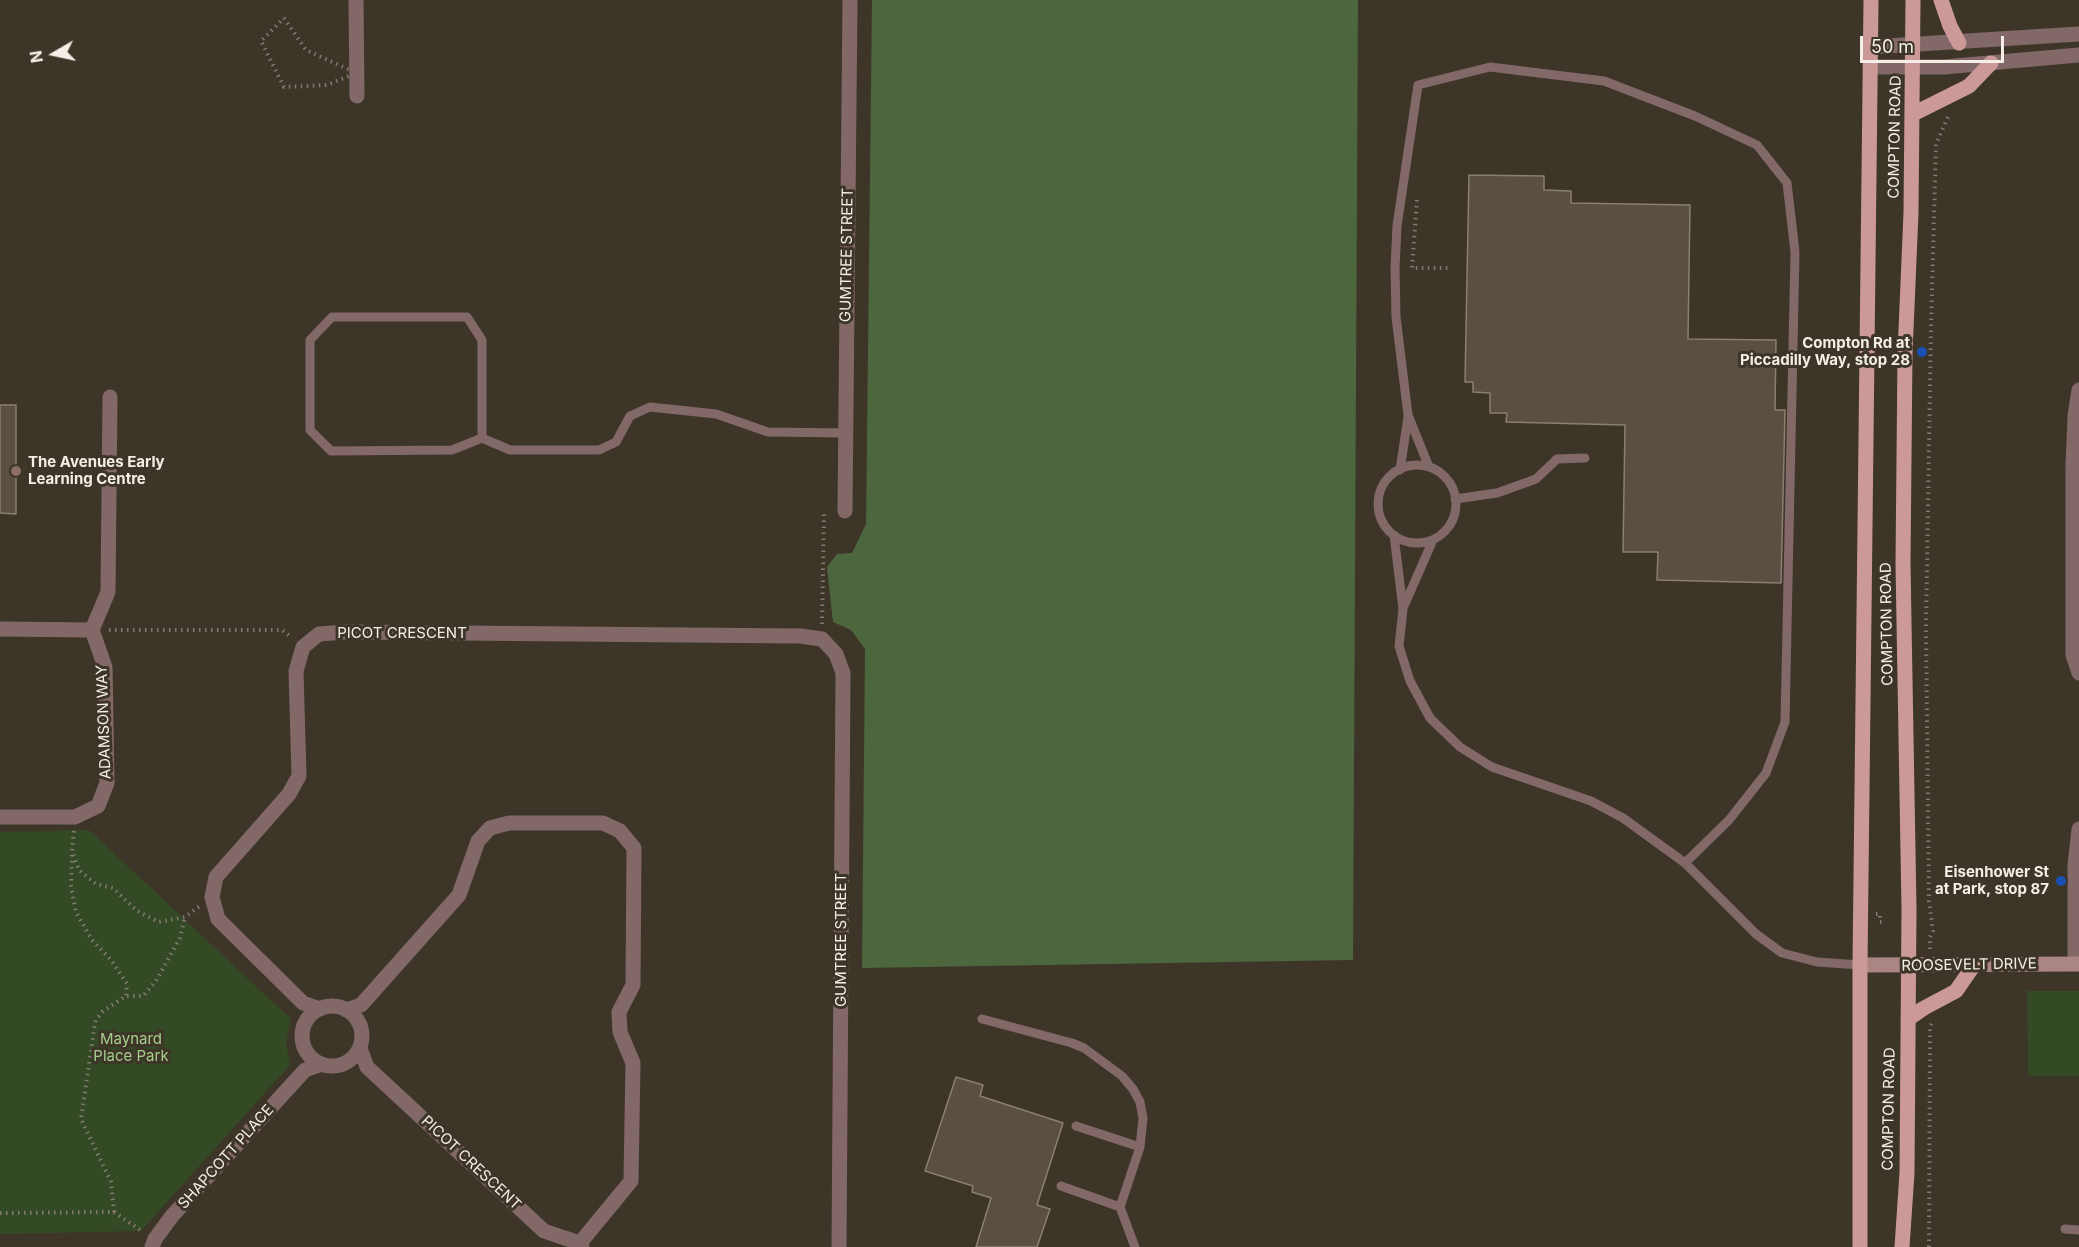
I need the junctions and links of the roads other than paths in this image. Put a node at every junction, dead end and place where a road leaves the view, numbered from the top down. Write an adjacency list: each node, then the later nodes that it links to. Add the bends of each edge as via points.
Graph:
1 (356, 0): 14 (street)
2 (850, 0): 19 (street, GUMTREE STREET)
3 (1871, 0): 9 (main road, COMPTON ROAD)
4 (1913, 0): 8 (main road, COMPTON ROAD)
5 (1941, 0): 7 (main road)
6 (2079, 34): 7 (street)
7 (1959, 43): 8 (street)
8 (1913, 45): 9 (street); 13 (main road, COMPTON ROAD)
9 (1871, 47): 12 (main road, COMPTON ROAD)
10 (2079, 55): 11 (street)
11 (1991, 63): 13 (street); 15 (main road, via 1970,86)
12 (1870, 67): 13 (street); 37 (main road, COMPTON ROAD)
13 (1914, 68): 15 (main road, COMPTON ROAD)
14 (357, 96)
15 (1913, 114): 39 (main road, COMPTON ROAD, via 1903,564)
16 (2079, 390): 32 (street, via 2073,488 2073,655)
17 (110, 397): 30 (street, via 108,592)
18 (1408, 415): 22 (lane); 23 (lane); 35 (lane, via 1396,317 1395,268 1397,226 1418,85 1490,67 1604,81 1757,145 1787,183 1795,252 1785,722 1766,773 1729,820)
19 (845, 433): 20 (lane, via 768,432 716,414 650,407 630,416 616,441 599,450 510,450); 25 (street, GUMTREE STREET)
20 (482, 438): 20 (lane, via 452,450 331,451 310,430 310,340 332,317 467,317 482,340)
21 (1585, 458): 24 (lane, via 1557,459 1536,479 1497,493)
22 (1429, 467): 23 (lane, via 1418,465); 24 (lane, via 1446,478)
23 (1400, 470): 26 (lane, via 1389,478 1379,497 1381,518)
24 (1455, 499): 27 (lane, via 1451,524)
25 (845, 511)
26 (1394, 535): 27 (lane, via 1409,542); 28 (lane)
27 (1432, 540): 28 (lane)
28 (1403, 609): 35 (lane, via 1399,646 1410,681 1430,718 1460,747 1492,767 1591,801 1623,818)
29 (0, 629): 30 (street)
30 (92, 630): 33 (street, ADAMSON WAY, via 105,667 107,783 98,806 75,817)
31 (822, 639): 40 (street, PICOT CRESCENT, via 320,634 303,647 296,671 299,776 289,794 216,877 212,897 218,919); 60 (street, GUMTREE STREET, via 836,654 843,673)
32 (2079, 673)
33 (0, 817)
34 (2079, 829): 36 (street, via 2075,865)
35 (1685, 863): 37 (lane, via 1756,934 1782,953 1817,962)
36 (2077, 964): 38 (street, ROOSEVELT DRIVE)
37 (1860, 965): 39 (street, ROOSEVELT DRIVE); 62 (main road, COMPTON ROAD)
38 (1974, 965): 39 (street, ROOSEVELT DRIVE); 44 (main road, via 1956,991)
39 (1909, 966): 44 (main road, COMPTON ROAD)
40 (303, 1003): 42 (street); 45 (street)
41 (354, 1007): 42 (street); 46 (street, via 362,1040); 59 (street, via 459,895 478,841 490,828 509,823 603,823 620,831 634,848 633,985 619,1012 620,1032 633,1063 631,1181)
42 (320, 1009): 45 (street)
43 (982, 1019): 53 (lane, via 1072,1043 1122,1076 1140,1102)
44 (1908, 1019): 63 (main road, COMPTON ROAD, via 1907,1173)
45 (307, 1020): 47 (street, via 303,1037)
46 (360, 1048): 48 (street); 50 (street)
47 (308, 1053): 49 (street); 51 (street)
48 (348, 1062): 49 (street); 50 (street)
49 (322, 1064): 51 (street)
50 (367, 1066): 59 (street, PICOT CRESCENT, via 544,1231)
51 (305, 1070): 58 (street, SHAPCOTT PLACE, via 172,1216)
52 (1076, 1126): 53 (lane)
53 (1140, 1147): 55 (lane)
54 (1061, 1186): 55 (lane)
55 (1120, 1207): 61 (lane)
56 (2065, 1229): 57 (lane)
57 (2079, 1230)
58 (154, 1243)
59 (581, 1245)
60 (839, 1247)
61 (1135, 1247)
62 (1860, 1247)
63 (1902, 1247)

